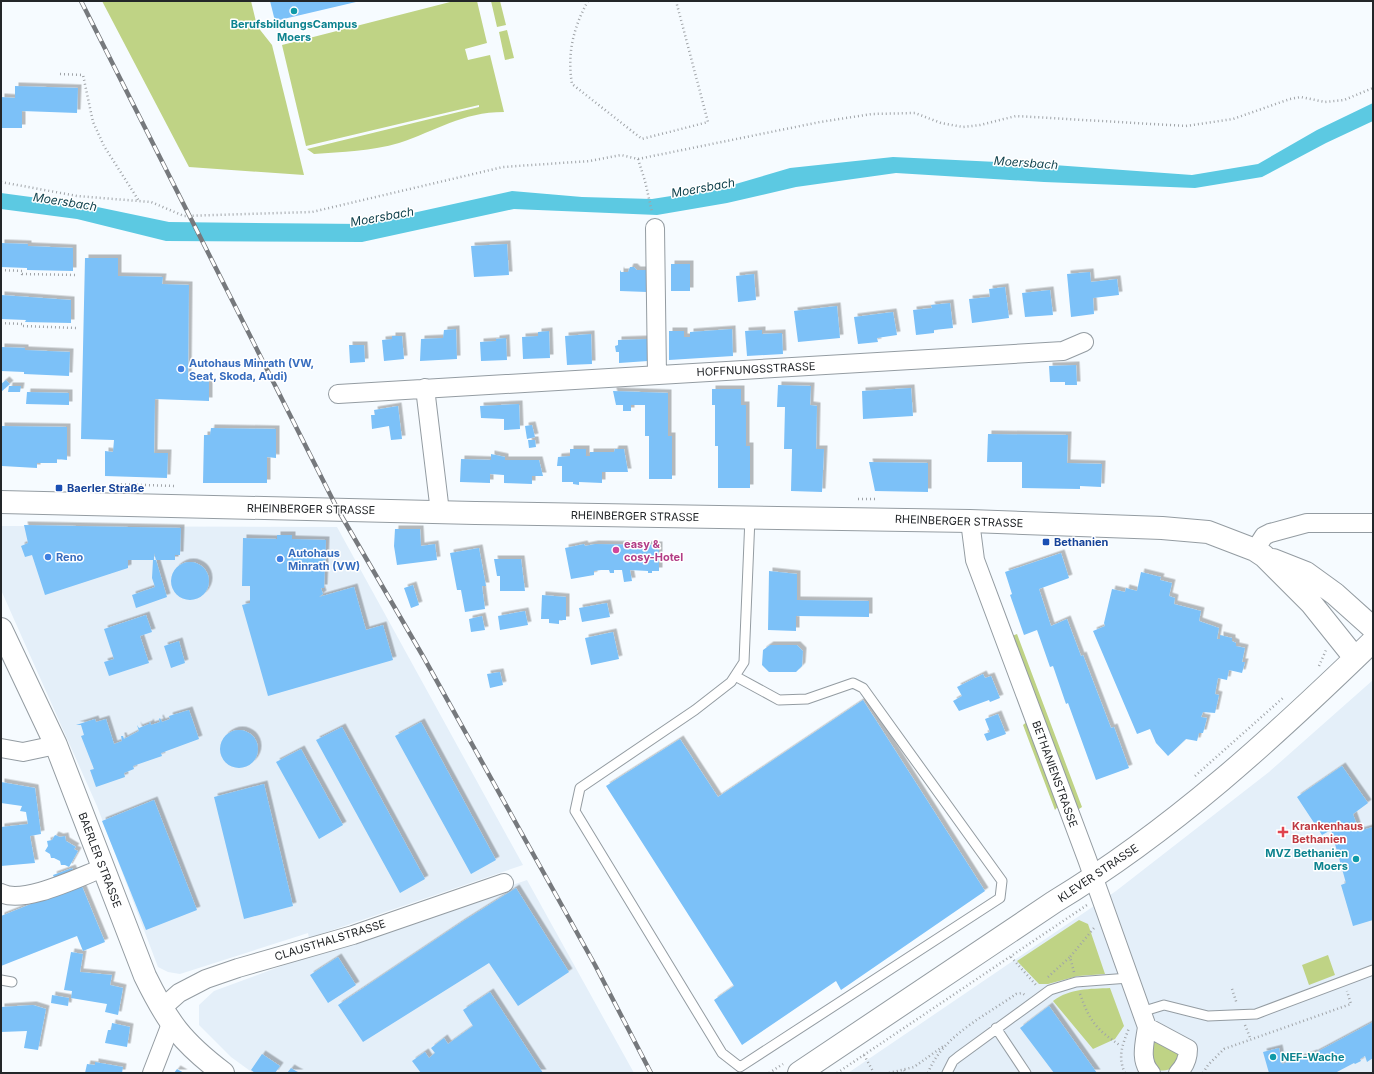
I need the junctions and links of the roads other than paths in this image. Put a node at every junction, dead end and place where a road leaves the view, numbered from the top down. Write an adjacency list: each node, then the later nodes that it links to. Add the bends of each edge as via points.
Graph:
1 (655, 228): 3 (street)
2 (1084, 342): 3 (street, HOFFNUNGSSTRASSE, via 1063,351)
3 (657, 375): 4 (street, HOFFNUNGSSTRASSE)
4 (425, 388): 5 (street, HOFFNUNGSSTRASSE); 7 (street)
5 (338, 394)
6 (1, 502): 7 (main road, RHEINBERGER STRASSE)
7 (440, 512): 8 (main road, RHEINBERGER STRASSE)
8 (750, 518): 9 (main road, RHEINBERGER STRASSE); 16 (lane, via 744,662)
9 (970, 521): 11 (main road, RHEINBERGER STRASSE, via 1208,532); 20 (street, BETHANIENSTRASSE, via 975,560)
10 (1373, 523): 11 (street, via 1307,523 1264,536)
11 (1259, 553): 12 (main road, RHEINBERGER STRASSE, via 1306,573 1335,594); 15 (main road, via 1311,603)
12 (1373, 628)
13 (1, 629): 17 (main road, BAERLER STRASSE)
14 (1373, 641): 15 (main road, KLEVER STRASSE)
15 (1355, 658): 20 (main road, KLEVER STRASSE, via 1246,760 1176,819)
16 (735, 676): 16 (lane, via 695,710 580,788 575,811 722,1053 740,1067 1000,898 1002,881 863,688 853,684 807,699 779,700)
17 (56, 745): 18 (street, via 23,752); 19 (main road, BAERLER STRASSE)
18 (1, 748)
19 (103, 868): 22 (street, via 30,896 15,897); 27 (main road, BAERLER STRASSE, via 146,976)
20 (1094, 878): 24 (street, BETHANIENSTRASSE); 30 (main road, KLEVER STRASSE)
21 (504, 883): 27 (street, CLAUSTHALSTRASSE, via 353,934 206,979 179,993)
22 (1, 893)
23 (1373, 970): 28 (lane, via 1256,1014 1208,1016 1164,1005)
24 (1129, 978): 28 (street, BETHANIENSTRASSE); 29 (lane, via 1058,986)
25 (1, 980): 26 (lane)
26 (12, 982)
27 (166, 1017): 31 (street); 32 (main road, BAERLER STRASSE, via 188,1045)
28 (1144, 1020): 35 (street, BETHANIENSTRASSE, via 1144,1062); 36 (street, via 1188,1049 1185,1065)
29 (996, 1028): 33 (lane, via 953,1061); 34 (lane)
30 (794, 1066)
31 (152, 1073)
32 (223, 1073)
33 (947, 1073)
34 (1026, 1073)
35 (1151, 1073)
36 (1178, 1073)

